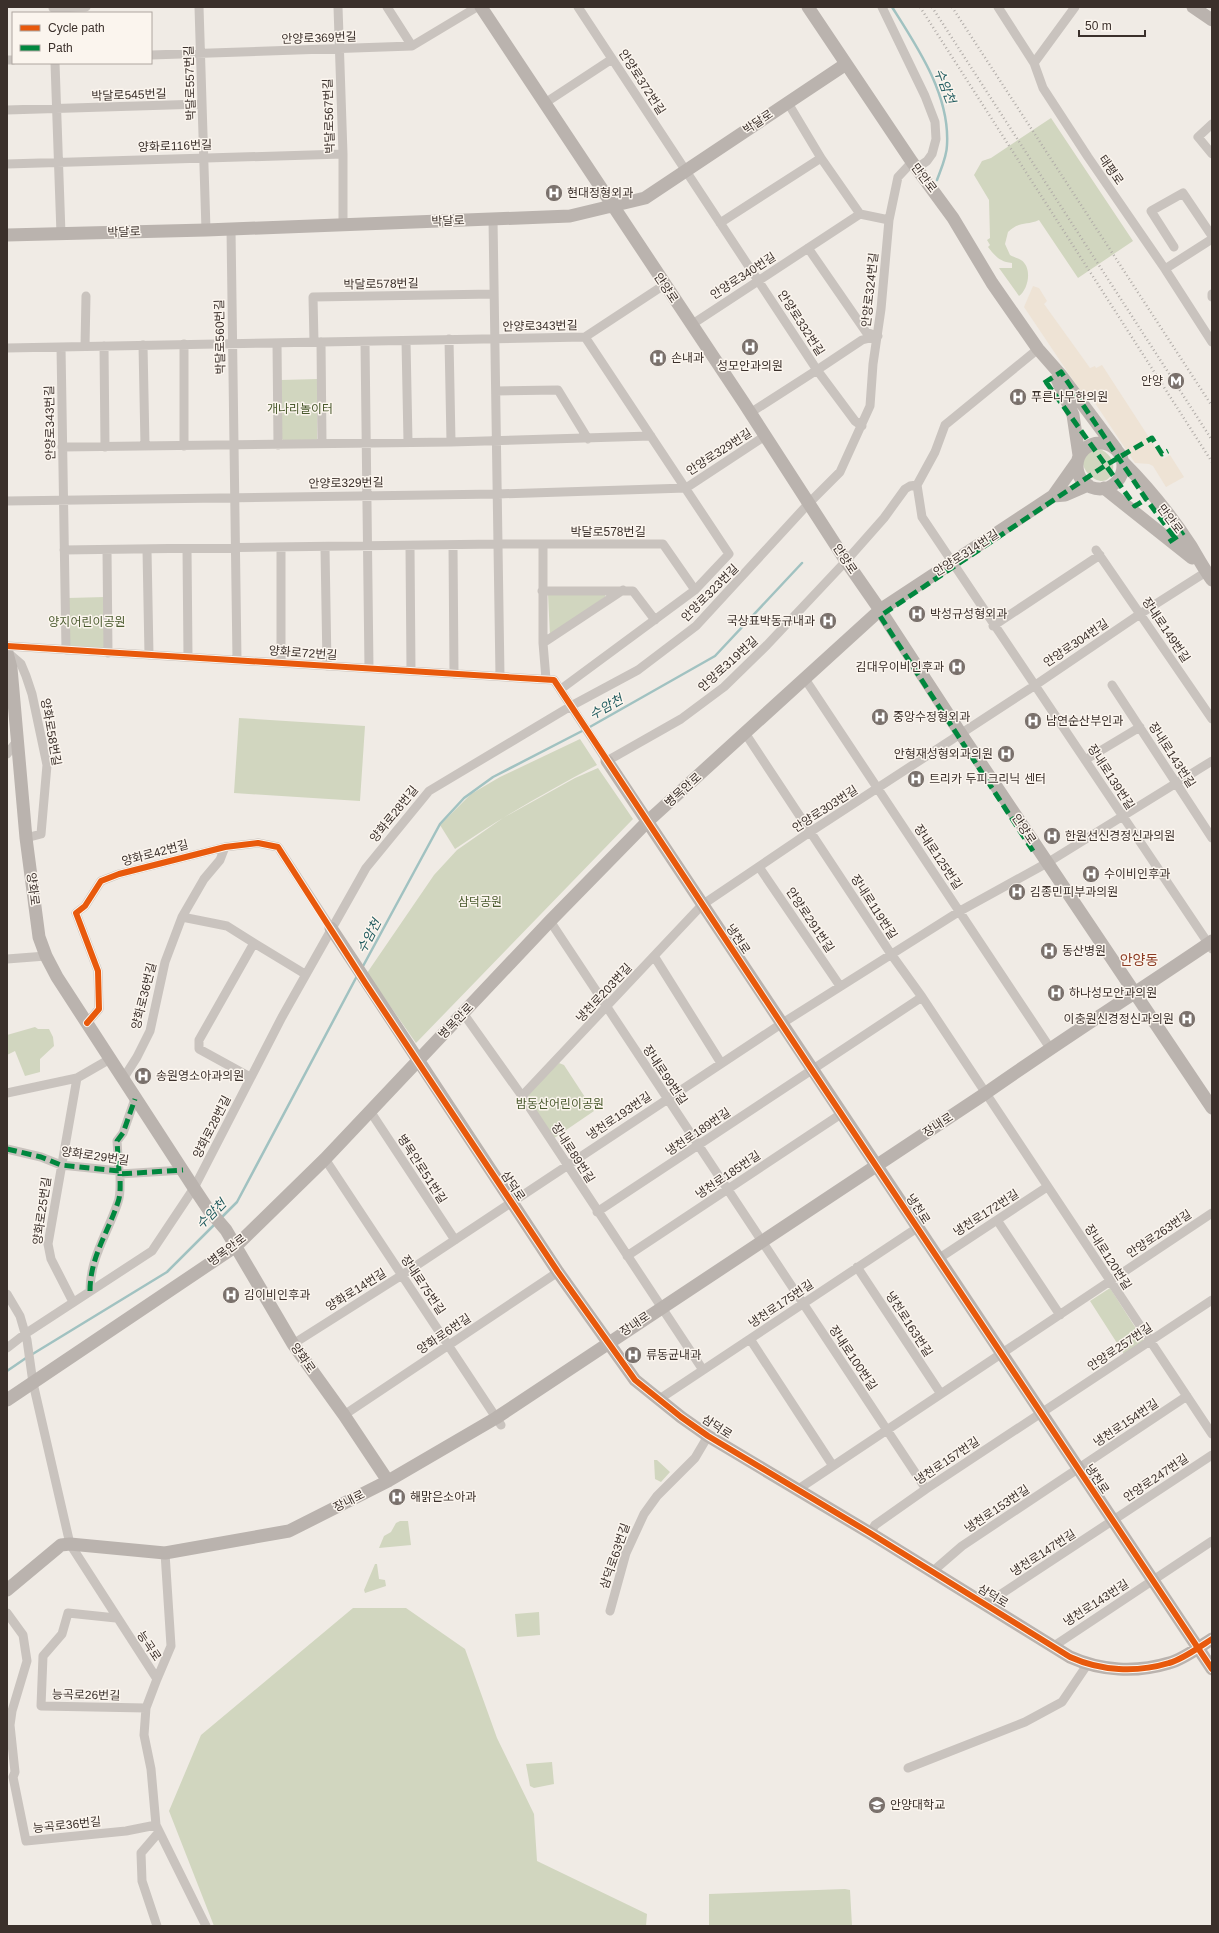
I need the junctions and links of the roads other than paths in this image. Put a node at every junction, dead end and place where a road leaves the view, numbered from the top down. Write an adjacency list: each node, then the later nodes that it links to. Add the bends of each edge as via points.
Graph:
1 (86, 7): 13 (street)
2 (199, 7): 17 (street, 박달로557번길)
3 (338, 7): 16 (street, 박달로567번길)
4 (387, 7): 15 (street)
5 (478, 7): 15 (street, 안양로369번길)
6 (482, 7): 23 (street, 안양로)
7 (578, 7): 19 (street, 안양로372번길)
8 (808, 7): 22 (street, 만안로)
9 (882, 7): 35 (street, 안양로324번길, via 925,96 934,122 936,139 932,154 927,161)
10 (998, 7): 20 (street, 태평로)
11 (1075, 7): 20 (street)
12 (1192, 7): 14 (street)
13 (53, 9)
14 (1212, 20)
15 (412, 46): 16 (street, 안양로369번길)
16 (339, 49): 17 (street, 안양로369번길); 29 (street, 박달로567번길)
17 (200, 53): 18 (street, 안양로369번길); 25 (street, 박달로557번길)
18 (152, 55)
19 (612, 58): 23 (street); 36 (street, 안양로372번길)
20 (1034, 63): 51 (street, 태평로, via 1043,88)
21 (55, 64): 26 (street)
22 (846, 64): 24 (street, 박달로); 35 (street, 만안로)
23 (545, 103): 37 (street, 안양로)
24 (788, 103): 32 (street); 36 (street, 박달로)
25 (202, 104): 26 (street, 박달로545번길); 31 (street, 박달로557번길)
26 (56, 109): 27 (street, 박달로545번길); 33 (street)
27 (7, 110)
28 (1212, 124): 30 (street, via 1198,137)
29 (343, 154): 31 (street, 양화로116번길); 42 (street, 박달로567번길)
30 (1212, 154)
31 (204, 157): 33 (street, 양화로116번길); 44 (street, 박달로557번길)
32 (821, 158): 38 (street); 41 (street)
33 (58, 162): 34 (street, 양화로116번길); 45 (street)
34 (7, 164)
35 (914, 165): 40 (street, 안양로324번길, via 898,177); 73 (street, 만안로, via 953,218 992,283)
36 (685, 171): 37 (street, 박달로, via 645,198); 41 (street, 안양로332번길)
37 (612, 207): 39 (street, 박달로, via 570,216); 53 (street, 안양로)
38 (860, 214): 40 (street); 50 (street, 안양로340번길)
39 (493, 219): 42 (street, 박달로); 54 (street)
40 (889, 220): 57 (street, 안양로324번길)
41 (720, 223): 52 (street, 안양로332번길)
42 (343, 224): 43 (street, 박달로)
43 (231, 229): 44 (street, 박달로); 67 (street, 박달로560번길)
44 (206, 230): 45 (street, 박달로)
45 (61, 234): 46 (street, 박달로)
46 (7, 235)
47 (1212, 236): 49 (street, via 1183,193 1151,211)
48 (1212, 239): 51 (street)
49 (1174, 247)
50 (808, 248): 52 (street, 안양로340번길); 57 (street, via 866,332)
51 (1165, 269): 64 (street, 태평로)
52 (759, 281): 56 (street, 안양로340번길); 74 (street, 안양로332번길)
53 (664, 285): 56 (street, 안양로); 58 (street, 안양로343번길)
54 (494, 294): 59 (street); 62 (street, 박달로578번길, via 313,297)
55 (86, 296): 69 (street)
56 (691, 325): 76 (street, 안양로)
57 (878, 336): 74 (street, via 862,340); 77 (street, 안양로324번길, via 870,406)
58 (585, 337): 59 (street, 안양로343번길); 78 (street, 안양로329번길)
59 (494, 338): 60 (street, 안양로343번길); 75 (street)
60 (449, 339): 61 (street, 안양로343번길); 83 (street)
61 (406, 341): 63 (street, 안양로343번길); 82 (street)
62 (318, 342): 63 (street, 안양로343번길); 65 (street, 안양로343번길); 84 (street)
63 (365, 342): 85 (street)
64 (1212, 342)
65 (277, 343): 67 (street, 안양로343번길); 86 (street)
66 (184, 344): 67 (street, 안양로343번길); 68 (street, 안양로343번길); 89 (street)
67 (232, 344): 87 (street, 박달로560번길)
68 (143, 345): 70 (street, 안양로343번길); 88 (street)
69 (85, 346): 70 (street, 안양로343번길); 71 (street, 안양로343번길)
70 (104, 346): 91 (street)
71 (61, 347): 72 (street, 안양로343번길); 90 (street, 안양로343번길)
72 (7, 348)
73 (1042, 353): 92 (street, 만안로); 93 (street, via 1073,415); 95 (street, via 945,425)
74 (817, 370): 76 (street, 안양로332번길); 77 (street, via 855,421)
75 (496, 391): 80 (street, via 558,390); 81 (street)
76 (750, 413): 79 (street, 안양로)
77 (862, 426): 105 (street, 안양로324번길, via 840,472)
78 (651, 436): 80 (street); 97 (street, 안양로329번길)
79 (765, 436): 97 (street, 안양로329번길); 105 (street, 안양로)
80 (588, 439): 81 (street)
81 (498, 440): 83 (street); 99 (street)
82 (408, 442): 83 (street); 85 (street)
83 (451, 442)
84 (322, 443): 85 (street); 86 (street)
85 (365, 443): 100 (street)
86 (278, 444): 87 (street)
87 (234, 445): 89 (street); 102 (street, 박달로560번길)
88 (145, 446): 89 (street); 91 (street)
89 (184, 446)
90 (62, 447): 91 (street); 103 (street, 안양로343번길)
91 (105, 447)
92 (1116, 449): 93 (street, via 1100,442 1085,448); 94 (street)
93 (1078, 458): 96 (street, via 1079,475); 101 (street)
94 (1123, 462): 98 (street, via 1123,471 1119,479); 120 (street, 만안로, via 1154,497 1191,546)
95 (917, 485): 118 (street, 안양로319번길, via 905,490); 119 (street, 장내로139번길, via 922,517)
96 (1088, 485): 98 (street, via 1093,488); 101 (street, via 1065,495)
97 (686, 488): 99 (street, 안양로329번길); 122 (street, via 729,554)
98 (1104, 488): 120 (street, via 1170,539)
99 (498, 494): 100 (street, 안양로329번길); 106 (street)
100 (366, 495): 102 (street, 안양로329번길); 111 (street)
101 (1053, 496): 119 (street, 안양로314번길)
102 (235, 497): 103 (street, 안양로329번길); 112 (street, 박달로560번길)
103 (63, 499): 104 (street, 안양로329번길); 114 (street)
104 (7, 501)
105 (809, 503): 118 (street, 안양로); 148 (street, 안양로323번길, via 696,626 638,670)
106 (498, 544): 107 (street, 박달로578번길); 109 (street, 박달로578번길); 141 (street)
107 (543, 544): 122 (street, 박달로578번길, via 663,544); 123 (street)
108 (410, 546): 109 (street, 박달로578번길); 111 (street, 박달로578번길); 139 (street)
109 (453, 546): 140 (street)
110 (325, 548): 111 (street); 113 (street); 137 (street, 양화로72번길)
111 (367, 548): 138 (street)
112 (236, 549): 113 (street); 117 (street); 135 (street, 박달로560번길)
113 (281, 549): 136 (street, 양화로72번길)
114 (64, 550): 115 (street); 130 (street)
115 (107, 550): 116 (street); 132 (street)
116 (147, 550): 117 (street); 133 (street)
117 (187, 550): 134 (street)
118 (846, 561): 124 (street, 안양로); 157 (street, 안양로319번길, via 724,687 681,719)
119 (952, 562): 124 (street, 안양로314번길); 127 (street, 장내로139번길)
120 (1206, 572): 125 (street, 안양로304번길)
121 (623, 590): 123 (street); 126 (street, via 634,591); 128 (street)
122 (695, 590): 126 (street)
123 (542, 591): 128 (street)
124 (880, 610): 143 (street, 병목안로); 153 (street, 안양로)
125 (1140, 614): 127 (street, 장내로149번길, via 1098,553); 146 (street, 안양로304번길); 149 (street, 장내로149번길)
126 (655, 620): 147 (street)
127 (993, 626): 146 (street, 장내로139번길)
128 (543, 643): 142 (street)
129 (7, 646): 130 (street, 양화로72번길)
130 (66, 650): 132 (street, 양화로72번길)
131 (7, 652): 144 (street, 양화로, via 11,668); 164 (street, 양화로58번길, via 21,664 26,676 48,765 41,834)
132 (108, 653): 133 (street, 양화로72번길)
133 (149, 655): 134 (street, 양화로72번길)
134 (188, 657): 135 (street, 양화로72번길)
135 (237, 660): 136 (street, 양화로72번길)
136 (281, 662): 137 (street, 양화로72번길)
137 (327, 666): 138 (street, 양화로72번길)
138 (369, 668): 139 (street, 양화로72번길)
139 (411, 671): 140 (street, 양화로72번길)
140 (454, 674): 141 (street, 양화로72번길)
141 (500, 676): 142 (street, 양화로72번길)
142 (546, 679): 147 (street, 양화로72번길, via 554,680)
143 (805, 679): 152 (street, 병목안로); 160 (street, 장내로125번길)
144 (9, 685): 150 (street, 양화로)
145 (1112, 685): 151 (street, 장내로143번길)
146 (1034, 686): 153 (street, 안양로304번길); 156 (street, 장내로139번길)
147 (561, 689): 148 (street, 양화로72번길)
148 (571, 706): 157 (street, 양화로72번길); 173 (street, 양화로28번길, via 428,791 366,868)
149 (1212, 719)
150 (11, 721): 154 (street, 양화로)
151 (1140, 727): 156 (street); 159 (street, 장내로143번길)
152 (745, 733): 162 (street, 병목안로); 163 (street, 장내로119번길)
153 (961, 734): 160 (street, 안양로303번길); 167 (street, 안양로)
154 (17, 741): 155 (street); 164 (street, 양화로)
155 (7, 754)
156 (1086, 760): 161 (street, 장내로139번길)
157 (606, 761): 162 (street, 냉천로)
158 (1212, 761): 159 (street)
159 (1176, 783): 161 (street); 165 (street, 장내로143번길)
160 (878, 789): 163 (street, 안양로303번길); 170 (street, 장내로125번길)
161 (1122, 816): 167 (street); 175 (street, 장내로139번길)
162 (647, 822): 169 (street, 냉천로); 172 (street, 병목안로)
163 (810, 832): 168 (street, 안양로303번길); 176 (street, 장내로119번길)
164 (26, 838): 177 (street, 양화로, via 39,937)
165 (1212, 838)
166 (225, 847): 171 (street, 양화로36번길, via 220,860 204,879); 173 (street, 양화로42번길, via 258,843 278,847); 186 (street, 양화로42번길, via 101,881 85,906 76,912 98,971 99,1009)
167 (1047, 863): 170 (street); 182 (street, 안양로)
168 (759, 867): 169 (street, 안양로303번길); 181 (street, 안양로291번길)
169 (702, 905): 178 (street, 냉천로203번길); 187 (street, 냉천로)
170 (960, 912): 176 (street); 188 (street, 장내로125번길)
171 (182, 917): 174 (street, via 227,926); 195 (street, 양화로36번길, via 164,962 150,1031)
172 (550, 921): 184 (street, 장내로99번길); 185 (street, 병목안로)
173 (331, 928): 180 (street, 양화로28번길); 190 (street, 삼덕로)
174 (254, 943): 180 (street); 194 (street, via 199,1040 200,1049)
175 (1211, 944): 182 (street, 장내로)
176 (891, 954): 181 (street); 183 (street, 장내로119번길)
177 (46, 956): 179 (street); 186 (street, 양화로)
178 (654, 956): 184 (street, 냉천로203번길); 191 (street)
179 (7, 959)
180 (305, 974): 194 (street, 양화로28번길)
181 (840, 986): 187 (street)
182 (1135, 994): 188 (street, 장내로); 201 (street, 안양로)
183 (922, 997): 192 (street); 197 (street, 장내로119번길)
184 (606, 1008): 198 (street, 냉천로203번길); 200 (street, 장내로99번길)
185 (464, 1013): 190 (street, 병목안로); 198 (street, 장내로89번길)
186 (87, 1023): 189 (street, 양화로)
187 (781, 1024): 191 (street, 냉천로193번길); 192 (street, 냉천로)
188 (1050, 1048): 197 (street, 장내로)
189 (110, 1059): 193 (street); 195 (street, 양화로)
190 (418, 1061): 202 (street, 병목안로); 215 (street, 삼덕로)
191 (720, 1063): 200 (street, 냉천로193번길)
192 (812, 1070): 203 (street, 냉천로); 204 (street, 냉천로189번길)
193 (77, 1078): 196 (street); 207 (street, 양화로25번길)
194 (250, 1078): 213 (street, 양화로28번길)
195 (123, 1079): 199 (street, 양화로)
196 (7, 1093)
197 (986, 1093): 208 (street, 장내로); 212 (street, 장내로120번길)
198 (522, 1096): 209 (street, 장내로89번길)
199 (135, 1099): 210 (street, 양화로); 211 (street, via 123,1133 117,1141)
200 (666, 1099): 204 (street, 장내로99번길); 209 (street, 냉천로193번길)
201 (1212, 1108)
202 (370, 1111): 206 (street, 병목안로); 220 (street, 병목안로51번길)
203 (841, 1114): 208 (street, 냉천로); 214 (street, 냉천로185번길)
204 (699, 1146): 214 (street, 장내로99번길); 216 (street, 냉천로189번길)
205 (7, 1149): 207 (street, 양화로29번길)
206 (325, 1160): 222 (street, 병목안로); 227 (street, 장내로75번길)
207 (61, 1165): 211 (street, 양화로29번길); 232 (street, 양화로25번길, via 48,1252)
208 (877, 1165): 219 (street, 냉천로); 221 (street, 장내로)
209 (567, 1166): 215 (street, 냉천로193번길); 216 (street, 장내로89번길)
210 (183, 1170): 211 (street, 양화로29번길); 213 (street, 양화로)
211 (120, 1173): 229 (street, via 119,1201 90,1275)
212 (1047, 1187): 218 (street, 냉천로172번길); 228 (street, 장내로120번길)
213 (194, 1188): 222 (street, 양화로); 229 (street, via 152,1251)
214 (728, 1190): 221 (street, 장내로99번길); 223 (street, 냉천로185번길)
215 (511, 1202): 220 (street, 양화로14번길); 226 (street, 삼덕로)
216 (598, 1212): 223 (street, 장내로89번길)
217 (1212, 1213): 228 (street, 안양로263번길)
218 (997, 1220): 224 (street, 냉천로172번길); 235 (street)
219 (917, 1228): 224 (street, 냉천로); 225 (street, 냉천로175번길)
220 (455, 1240): 227 (street, 양화로14번길)
221 (761, 1241): 233 (street, 장내로100번길); 234 (street, 장내로)
222 (236, 1246): 240 (street, 양화로); 245 (street, 병목안로)
223 (627, 1256): 234 (street, 장내로89번길)
224 (938, 1259): 243 (street, 냉천로)
225 (857, 1267): 233 (street, 냉천로175번길); 246 (street, 냉천로163번길)
226 (558, 1272): 239 (street, 삼덕로); 241 (street, 양화로6번길)
227 (402, 1275): 240 (street, 양화로14번길); 241 (street, 장내로75번길)
228 (1110, 1282): 235 (street, 안양로263번길); 238 (street, 장내로120번길)
229 (90, 1291): 232 (street)
230 (7, 1294): 236 (street, 능곡로, via 20,1316)
231 (1212, 1300): 238 (street, 안양로257번길)
232 (73, 1302): 236 (street)
233 (802, 1304): 237 (street, 냉천로175번길); 253 (street, 장내로100번길)
234 (662, 1306): 239 (street, 장내로); 244 (street, 장내로)
235 (1060, 1315): 243 (street, 안양로263번길)
236 (26, 1337): 242 (street); 245 (street, 능곡로)
237 (750, 1339): 244 (street, 냉천로175번길); 257 (street)
238 (1149, 1341): 247 (street, 장내로120번길); 250 (street, 안양로257번길)
239 (607, 1343): 249 (street, 삼덕로, via 635,1380); 252 (street, 장내로)
240 (293, 1344): 251 (street, 양화로)
241 (449, 1345): 251 (street, 양화로6번길); 252 (street, 장내로75번길)
242 (7, 1348)
243 (1001, 1353): 246 (street); 250 (street, 냉천로)
244 (703, 1370): 249 (street, 냉천로175번길)
245 (33, 1383): 248 (street, 병목안로); 265 (street, 능곡로)
246 (941, 1394): 253 (street)
247 (1187, 1396): 254 (street, 장내로120번길); 258 (street, 냉천로154번길)
248 (7, 1400)
249 (658, 1400): 255 (street, 삼덕로)
250 (1041, 1413): 258 (street, 냉천로); 260 (street, 냉천로157번길)
251 (344, 1415): 259 (street, 양화로)
252 (498, 1421): 259 (street, 장내로)
253 (887, 1430): 257 (street); 260 (street, 장내로100번길)
254 (1212, 1434)
255 (708, 1436): 261 (street, 삼덕로); 271 (street, 삼덕로63번길, via 695,1458 657,1496 644,1514 626,1553)
256 (1212, 1455): 262 (street, 안양로247번길)
257 (833, 1466): 261 (street)
258 (1078, 1470): 262 (street, 냉천로); 267 (street, 냉천로153번길, via 962,1546)
259 (388, 1481): 266 (street, 장내로, via 289,1531)
260 (926, 1489): 263 (street, 냉천로157번길, via 875,1525)
261 (797, 1490): 263 (street, 삼덕로)
262 (1113, 1522): 268 (street, 냉천로); 270 (street, 냉천로147번길)
263 (870, 1533): 267 (street, 삼덕로)
264 (1212, 1541): 268 (street, 냉천로143번길)
265 (70, 1544): 266 (street, 장내로); 269 (street, via 61,1545); 273 (street, 능곡로)
266 (164, 1553): 281 (street, via 171,1646)
267 (932, 1572): 270 (street, 삼덕로)
268 (1152, 1581): 275 (street, 냉천로143번길); 276 (street, 냉천로)
269 (7, 1590)
270 (986, 1604): 275 (street, 삼덕로)
271 (610, 1612)
272 (7, 1613): 278 (street, 능곡로36번길, via 23,1635)
273 (116, 1618): 277 (street, via 68,1613 62,1634); 281 (street, 능곡로)
274 (1212, 1639): 276 (street, 삼덕로)
275 (1054, 1646): 279 (street, 삼덕로)
276 (1198, 1648): 279 (street, 삼덕로, via 1170,1663 1142,1669 1100,1668); 280 (street, 냉천로)
277 (43, 1656): 278 (street); 282 (street, 능곡로26번길, via 41,1706)
278 (27, 1661): 284 (street, 능곡로36번길, via 10,1724 15,1772 13,1777 26,1841)
279 (1087, 1664): 283 (street, via 1062,1702 1025,1722)
280 (1212, 1669)
281 (157, 1679): 282 (street, 능곡로)
282 (146, 1708): 284 (street, 능곡로, via 144,1735 151,1769)
283 (908, 1768)
284 (157, 1828): 285 (street, via 141,1853 142,1882); 286 (street, 능곡로)
285 (157, 1926)
286 (206, 1926)

